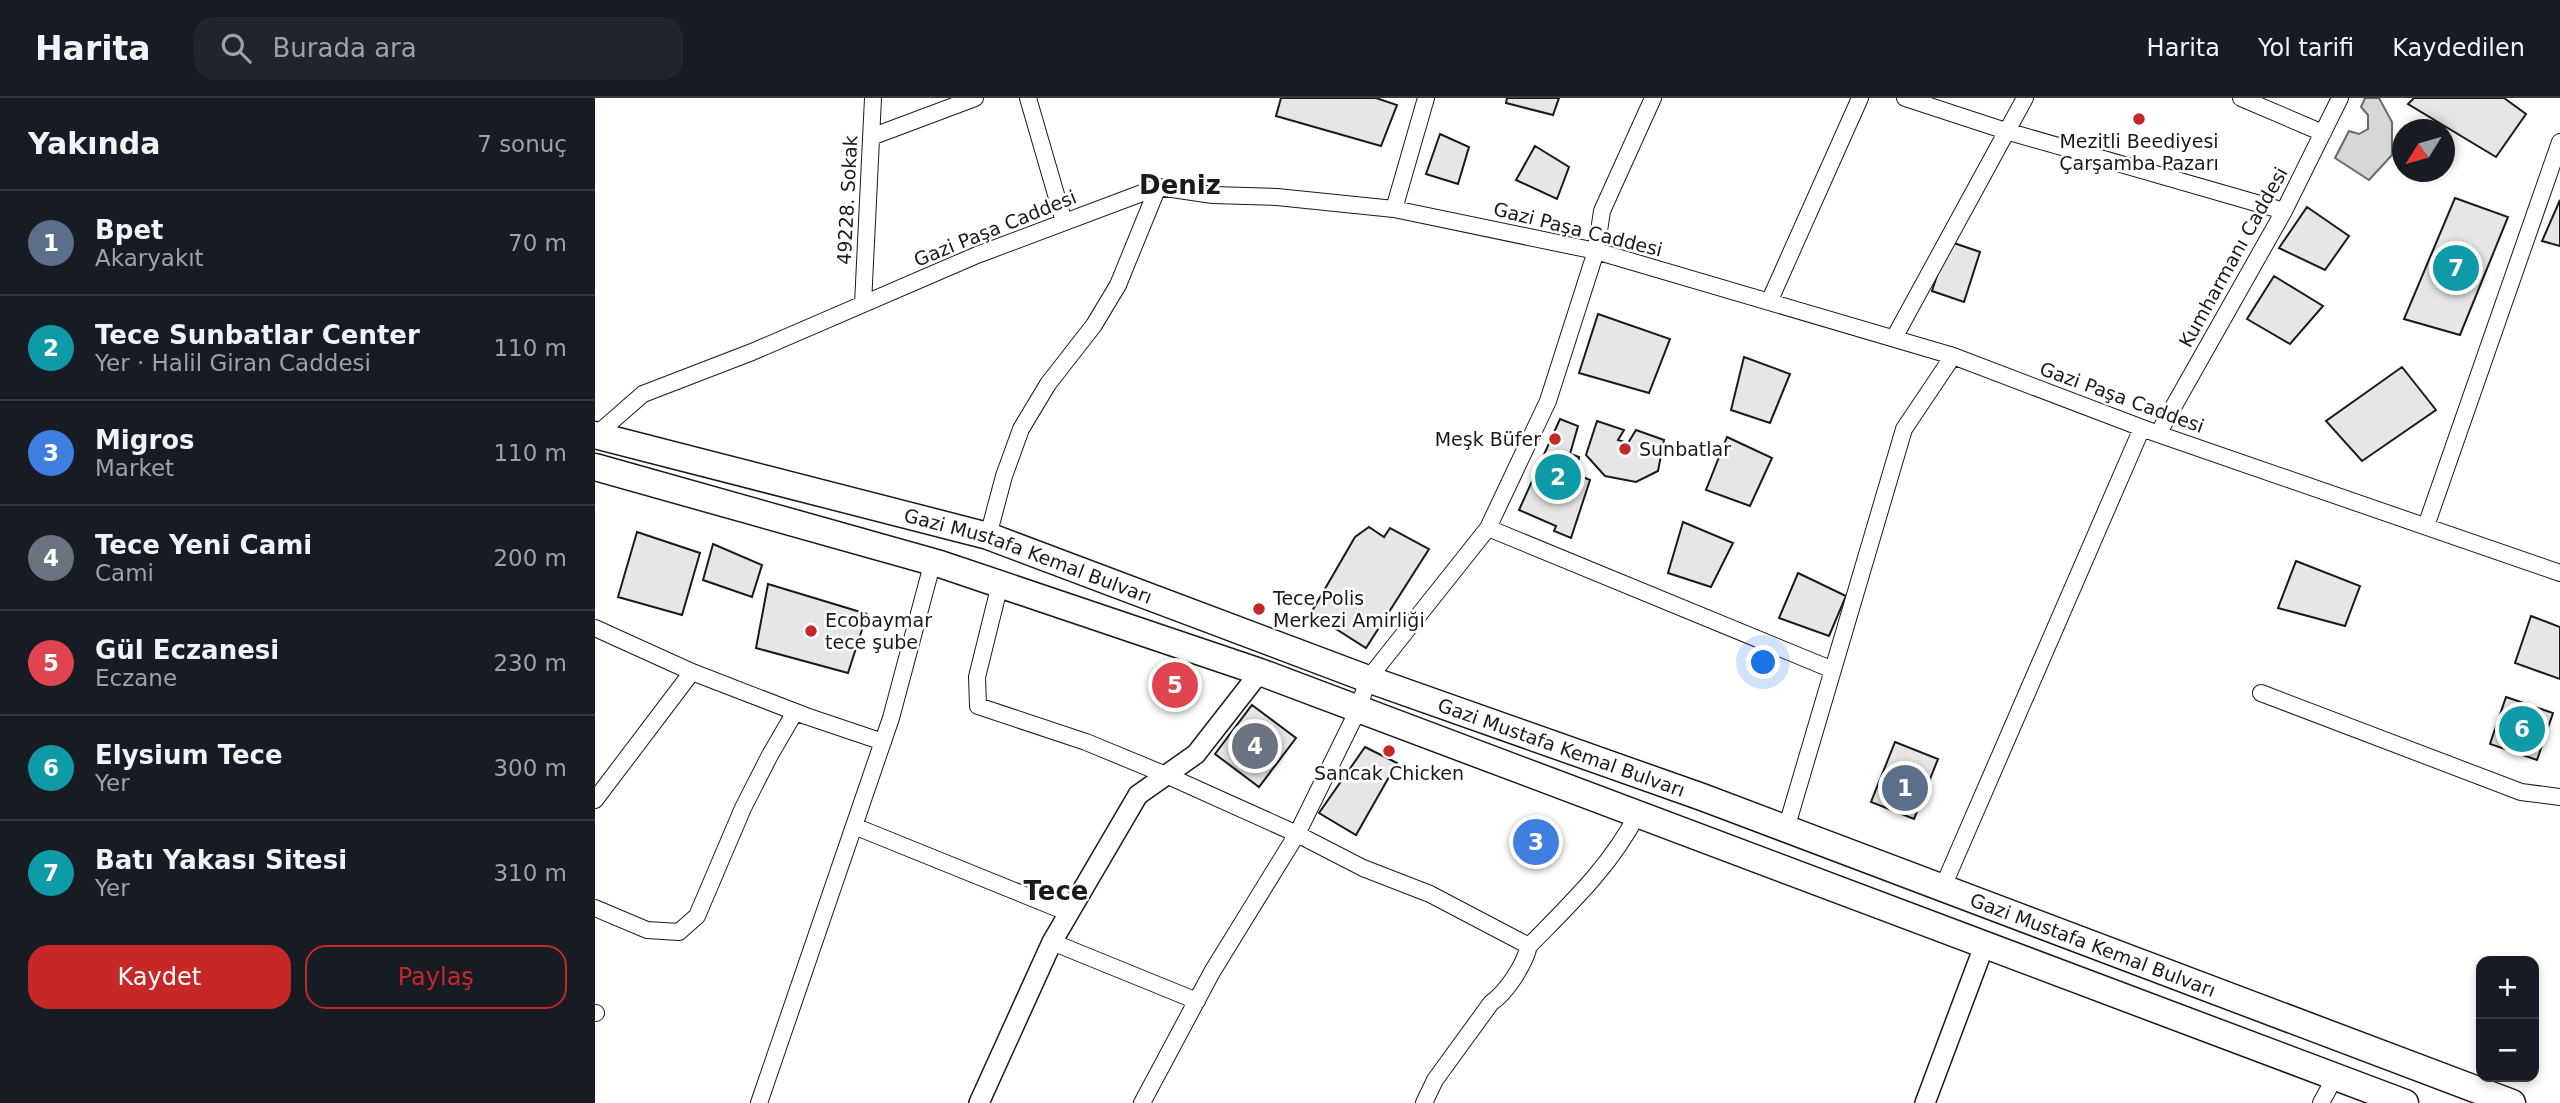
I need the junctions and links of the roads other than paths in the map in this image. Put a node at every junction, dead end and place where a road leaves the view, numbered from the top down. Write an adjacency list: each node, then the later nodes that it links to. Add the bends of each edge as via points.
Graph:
1 (873, 98): 13 (street, 49228. Sokak)
2 (975, 98): 13 (street)
3 (1028, 98): 18 (street)
4 (1426, 98): 16 (street)
5 (1653, 98): 19 (street, via 1602,211)
6 (1860, 98): 20 (street)
7 (1905, 98): 11 (street)
8 (2025, 98): 11 (street)
9 (2241, 98): 12 (street)
10 (2340, 98): 12 (street, Kumharmanı Caddesi)
11 (2007, 131): 17 (street); 22 (street)
12 (2323, 133): 17 (street, Kumharmanı Caddesi)
13 (871, 137): 21 (street, 49228. Sokak)
14 (2560, 142): 28 (street)
15 (1158, 187): 16 (street, Gazi Paşa Caddesi); 18 (street, Gazi Paşa Caddesi); 29 (street, via 1118,285 1021,429)
16 (1394, 209): 19 (street, Gazi Paşa Caddesi)
17 (2284, 211): 24 (street, Kumharmanı Caddesi)
18 (1064, 222): 21 (street, Gazi Paşa Caddesi)
19 (1596, 251): 20 (street, Gazi Paşa Caddesi); 27 (street, via 1548,401)
20 (1769, 302): 22 (street, Gazi Paşa Caddesi)
21 (863, 304): 25 (street, Gazi Paşa Caddesi, via 643,394)
22 (1894, 338): 23 (street, Gazi Paşa Caddesi)
23 (1953, 356): 24 (street, Gazi Paşa Caddesi); 34 (street, via 1904,429)
24 (2150, 431): 28 (street, Gazi Paşa Caddesi); 49 (street, Kumharmanı Caddesi)
25 (596, 435): 29 (highway, Gazi Mustafa Kemal Bulvarı)
26 (595, 467): 30 (highway, Gazi Mustafa Kemal Bulvarı)
27 (1488, 527): 34 (street); 37 (street)
28 (2426, 527): 31 (street, Gazi Paşa Caddesi)
29 (988, 536): 37 (highway, Gazi Mustafa Kemal Bulvarı)
30 (933, 561): 32 (highway, Gazi Mustafa Kemal Bulvarı); 41 (street)
31 (2560, 572)
32 (999, 584): 36 (highway, Gazi Mustafa Kemal Bulvarı); 42 (street, via 977,677 978,706)
33 (595, 628): 35 (street)
34 (1833, 670): 47 (street)
35 (692, 672): 40 (street); 44 (street)
36 (1260, 672): 39 (highway, Gazi Mustafa Kemal Bulvarı); 42 (street, via 1196,754)
37 (1368, 679): 39 (street); 47 (highway, Gazi Mustafa Kemal Bulvarı)
38 (2261, 693): 43 (street, via 2522,792)
39 (1358, 710): 45 (highway, Gazi Mustafa Kemal Bulvarı); 48 (street)
40 (795, 712): 41 (street); 50 (street, via 749,797 697,916 680,932 647,930)
41 (883, 742): 46 (street)
42 (1166, 775): 48 (street); 51 (street, via 1138,795)
43 (2560, 797)
44 (595, 800)
45 (1637, 815): 53 (street, via 1598,876); 54 (highway, Gazi Mustafa Kemal Bulvarı)
46 (854, 826): 51 (street); 57 (street)
47 (1786, 829): 49 (highway, Gazi Mustafa Kemal Bulvarı)
48 (1297, 834): 53 (street, via 1363,868 1430,894); 55 (street)
49 (1942, 889): 64 (highway, Gazi Mustafa Kemal Bulvarı)
50 (595, 908)
51 (1069, 913): 52 (street)
52 (1052, 942): 55 (street); 58 (street)
53 (1529, 946): 60 (street, via 1499,998 1434,1080)
54 (1984, 946): 56 (highway, Gazi Mustafa Kemal Bulvarı); 61 (street)
55 (1197, 1001): 59 (street)
56 (2335, 1077): 62 (street); 63 (highway, Gazi Mustafa Kemal Bulvarı)
57 (759, 1103)
58 (979, 1103)
59 (1142, 1103)
60 (1424, 1103)
61 (1925, 1103)
62 (2322, 1103)
63 (2405, 1103)
64 (2512, 1103)

